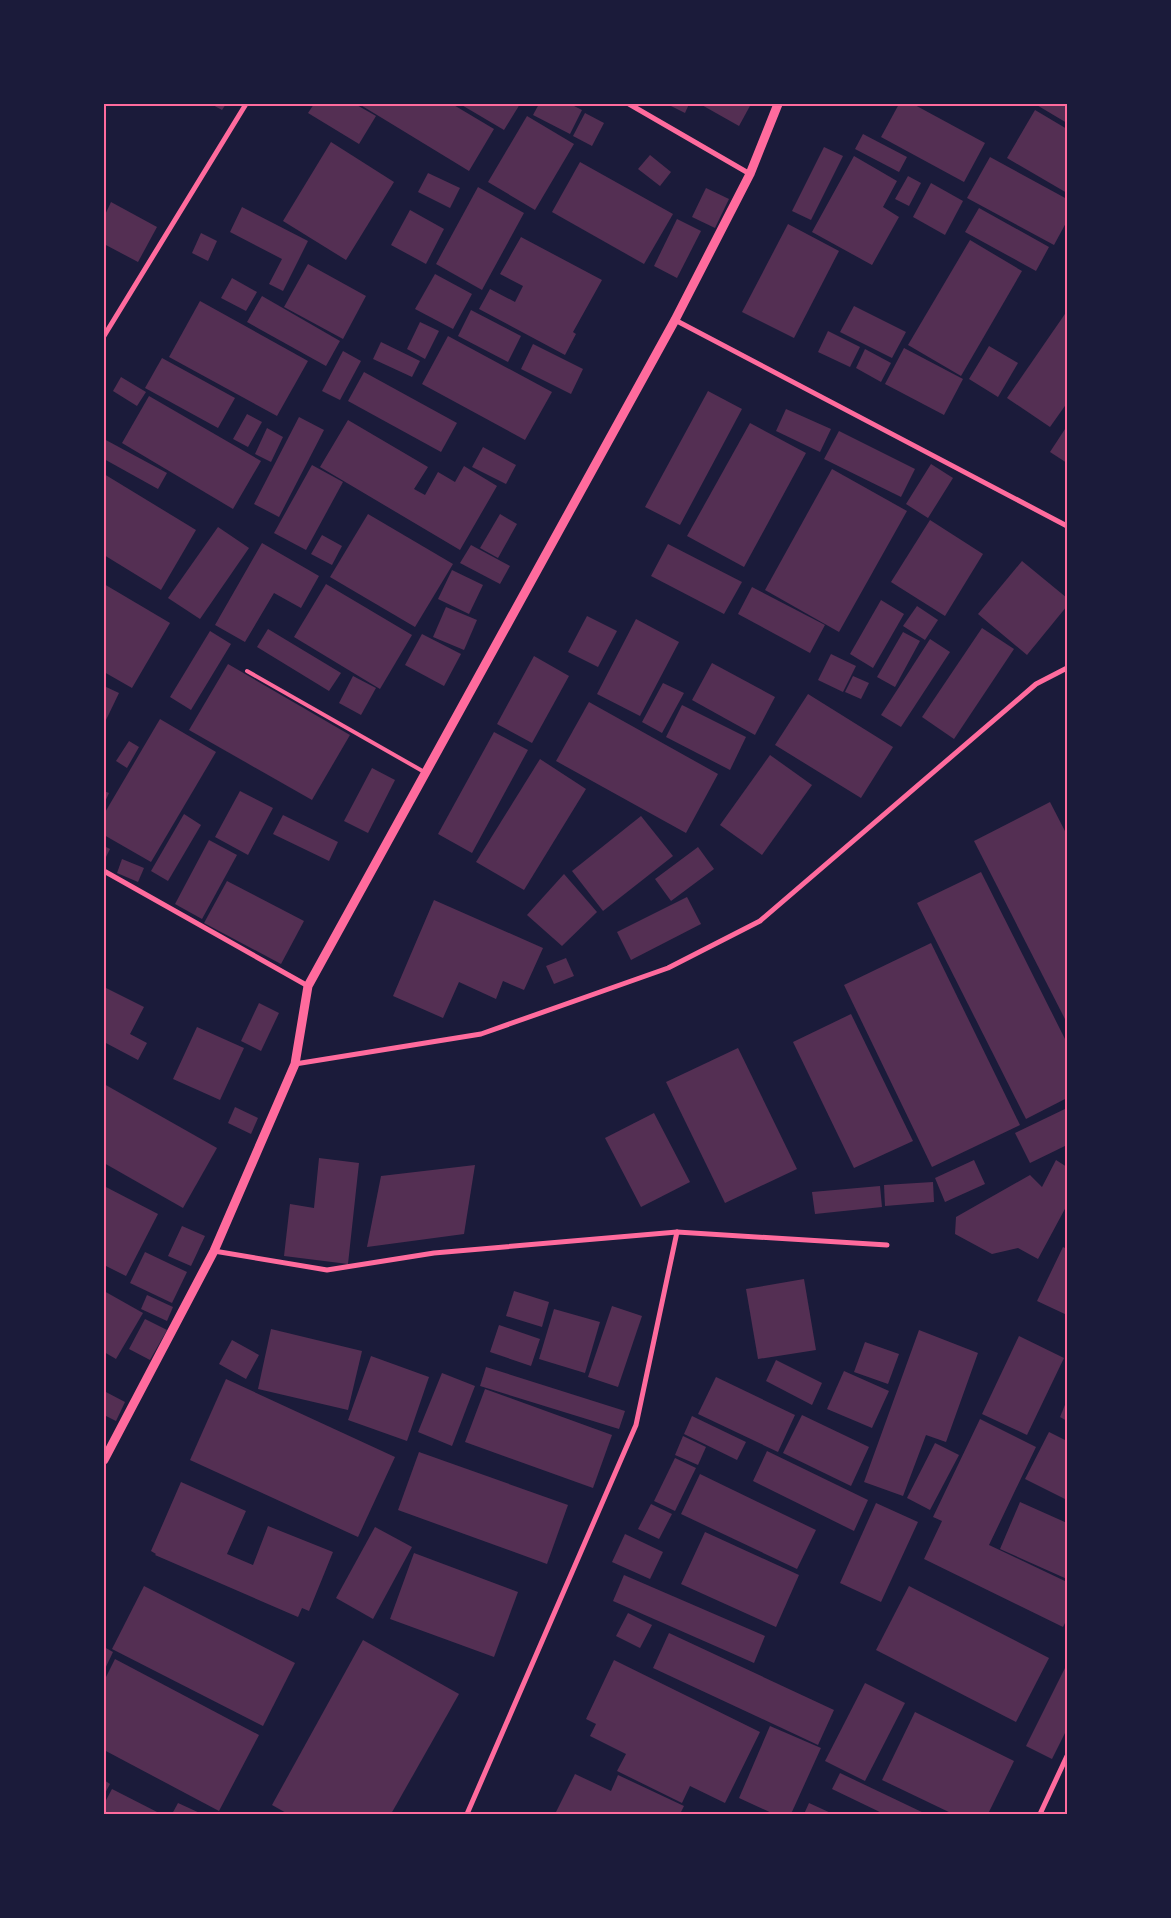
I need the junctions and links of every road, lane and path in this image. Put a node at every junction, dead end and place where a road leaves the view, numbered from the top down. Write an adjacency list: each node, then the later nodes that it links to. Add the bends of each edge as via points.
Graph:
1 (246, 104): 6 (street)
2 (629, 104): 4 (street)
3 (778, 104): 4 (street)
4 (750, 174): 5 (street)
5 (675, 320): 7 (street); 10 (street)
6 (104, 336)
7 (1067, 526)
8 (1067, 668): 13 (street, via 1036,684 760,920 668,968 481,1034)
9 (247, 671): 10 (lane)
10 (426, 772): 12 (street)
11 (104, 871): 12 (street)
12 (308, 986): 13 (street)
13 (295, 1064): 16 (street)
14 (677, 1232): 15 (street); 16 (street, via 434,1253 326,1270); 20 (street, via 636,1425)
15 (887, 1245)
16 (214, 1251): 17 (street)
17 (106, 1449): 18 (street)
18 (104, 1460)
19 (1067, 1756): 21 (street)
20 (466, 1814)
21 (1040, 1814)

